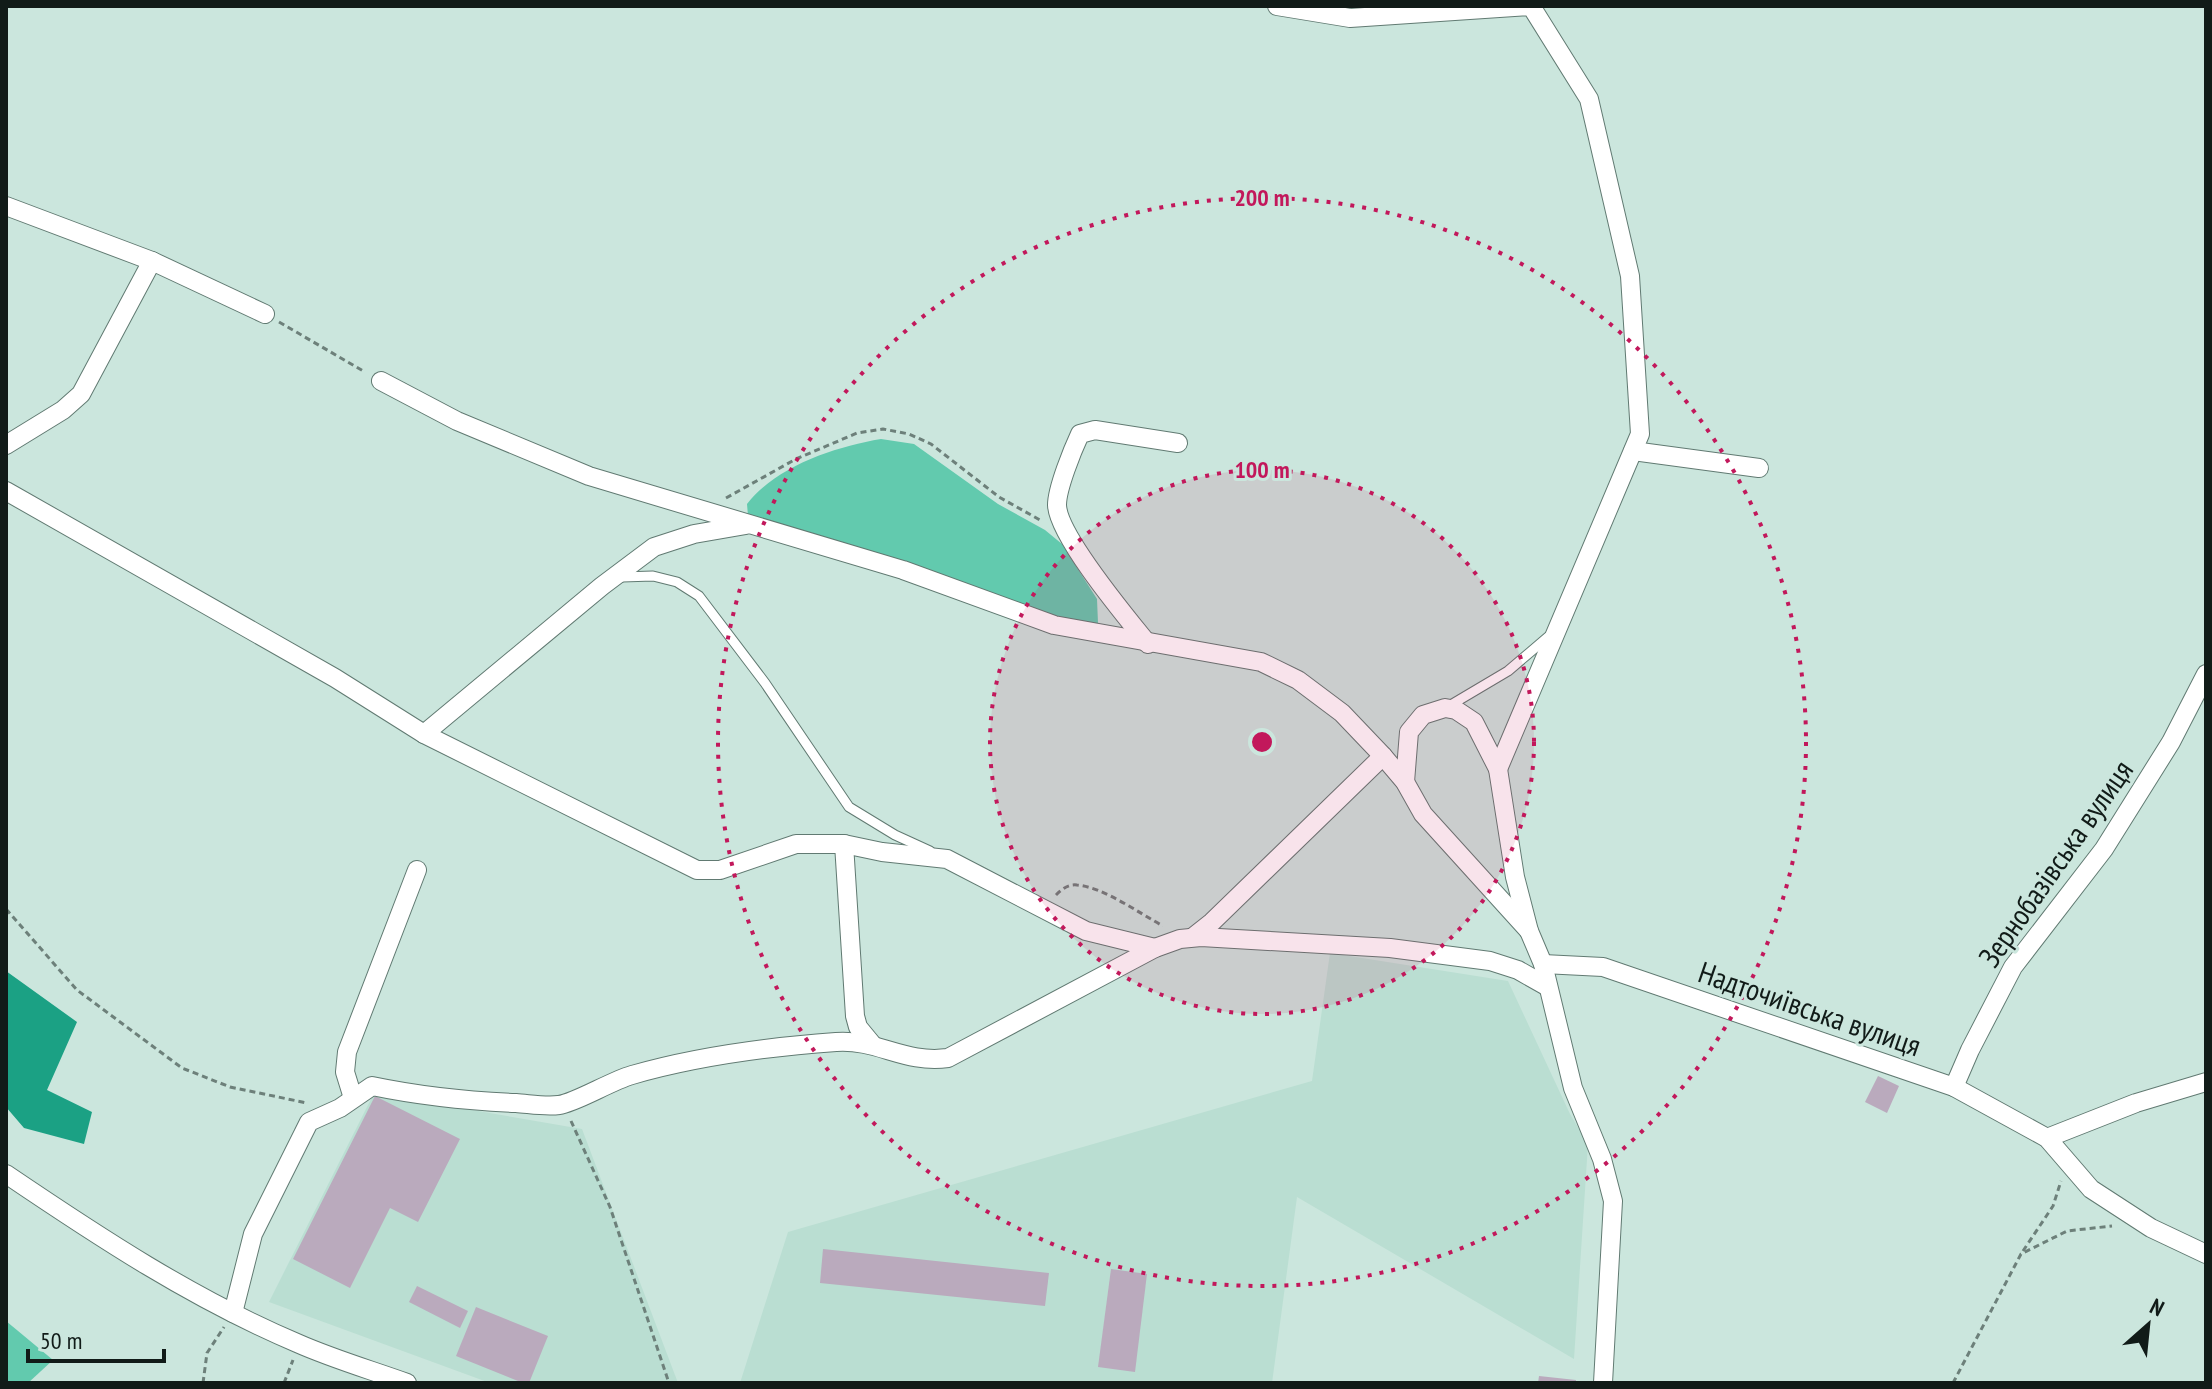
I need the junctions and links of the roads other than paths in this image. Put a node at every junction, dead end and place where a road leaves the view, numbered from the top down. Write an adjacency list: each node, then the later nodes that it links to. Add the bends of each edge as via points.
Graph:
1 (1277, 6): 8 (street, via 1350,18 1531,6 1589,99 1630,276 1640,434)
2 (6, 206): 3 (street)
3 (152, 261): 4 (street); 7 (street, via 81,394)
4 (265, 314)
5 (381, 381): 11 (street, via 457,421 589,476)
6 (1178, 443): 14 (street, via 1095,430 1080,434 1057,505 1063,526 1102,588)
7 (6, 445)
8 (1633, 451): 9 (street); 13 (street)
9 (1759, 468)
10 (6, 491): 17 (street)
11 (753, 524): 12 (street, via 654,547); 14 (street, via 903,570 1054,625)
12 (612, 579): 17 (street); 22 (lane, via 653,576 677,582 699,596 849,807)
13 (1559, 626): 16 (lane, via 1508,671); 19 (street)
14 (1148, 644): 18 (street, via 1261,662 1298,680 1342,713)
15 (2206, 674): 31 (street, Зернобазівська вулиця, via 2171,742 2104,849 2013,967)
16 (1445, 708): 19 (street, via 1474,722); 20 (street, via 1423,715 1409,732)
17 (424, 734): 21 (street, via 697,870 720,870 796,844)
18 (1383, 756): 20 (street); 25 (street)
19 (1498, 769): 24 (street)
20 (1405, 782): 24 (street, via 1423,814)
21 (844, 844): 22 (street); 29 (street, via 855,1016)
22 (947, 859): 26 (street, via 1086,931)
23 (417, 870): 32 (street, via 347,1052)
24 (1529, 931): 27 (street)
25 (1193, 937): 26 (street); 28 (street, via 1390,948 1490,961)
26 (1155, 948): 29 (street, via 948,1058 915,1059)
27 (1543, 964): 28 (street); 31 (street, Надточиївська вулиця, via 1603,967)
28 (1548, 987): 38 (street, via 1573,1088 1613,1201)
29 (872, 1044): 32 (street, via 839,1042 688,1060 611,1081 561,1105 421,1096 372,1086)
30 (2206, 1082): 33 (street)
31 (1954, 1087): 33 (street, Надточиївська вулиця)
32 (346, 1103): 36 (street, via 309,1122 253,1234)
33 (2047, 1138): 35 (street, Надточиївська вулиця, via 2091,1189 2151,1228)
34 (6, 1174): 36 (street, via 118,1250)
35 (2206, 1254)
36 (233, 1313): 37 (street, via 299,1344)
37 (407, 1383)
38 (1603, 1383)

